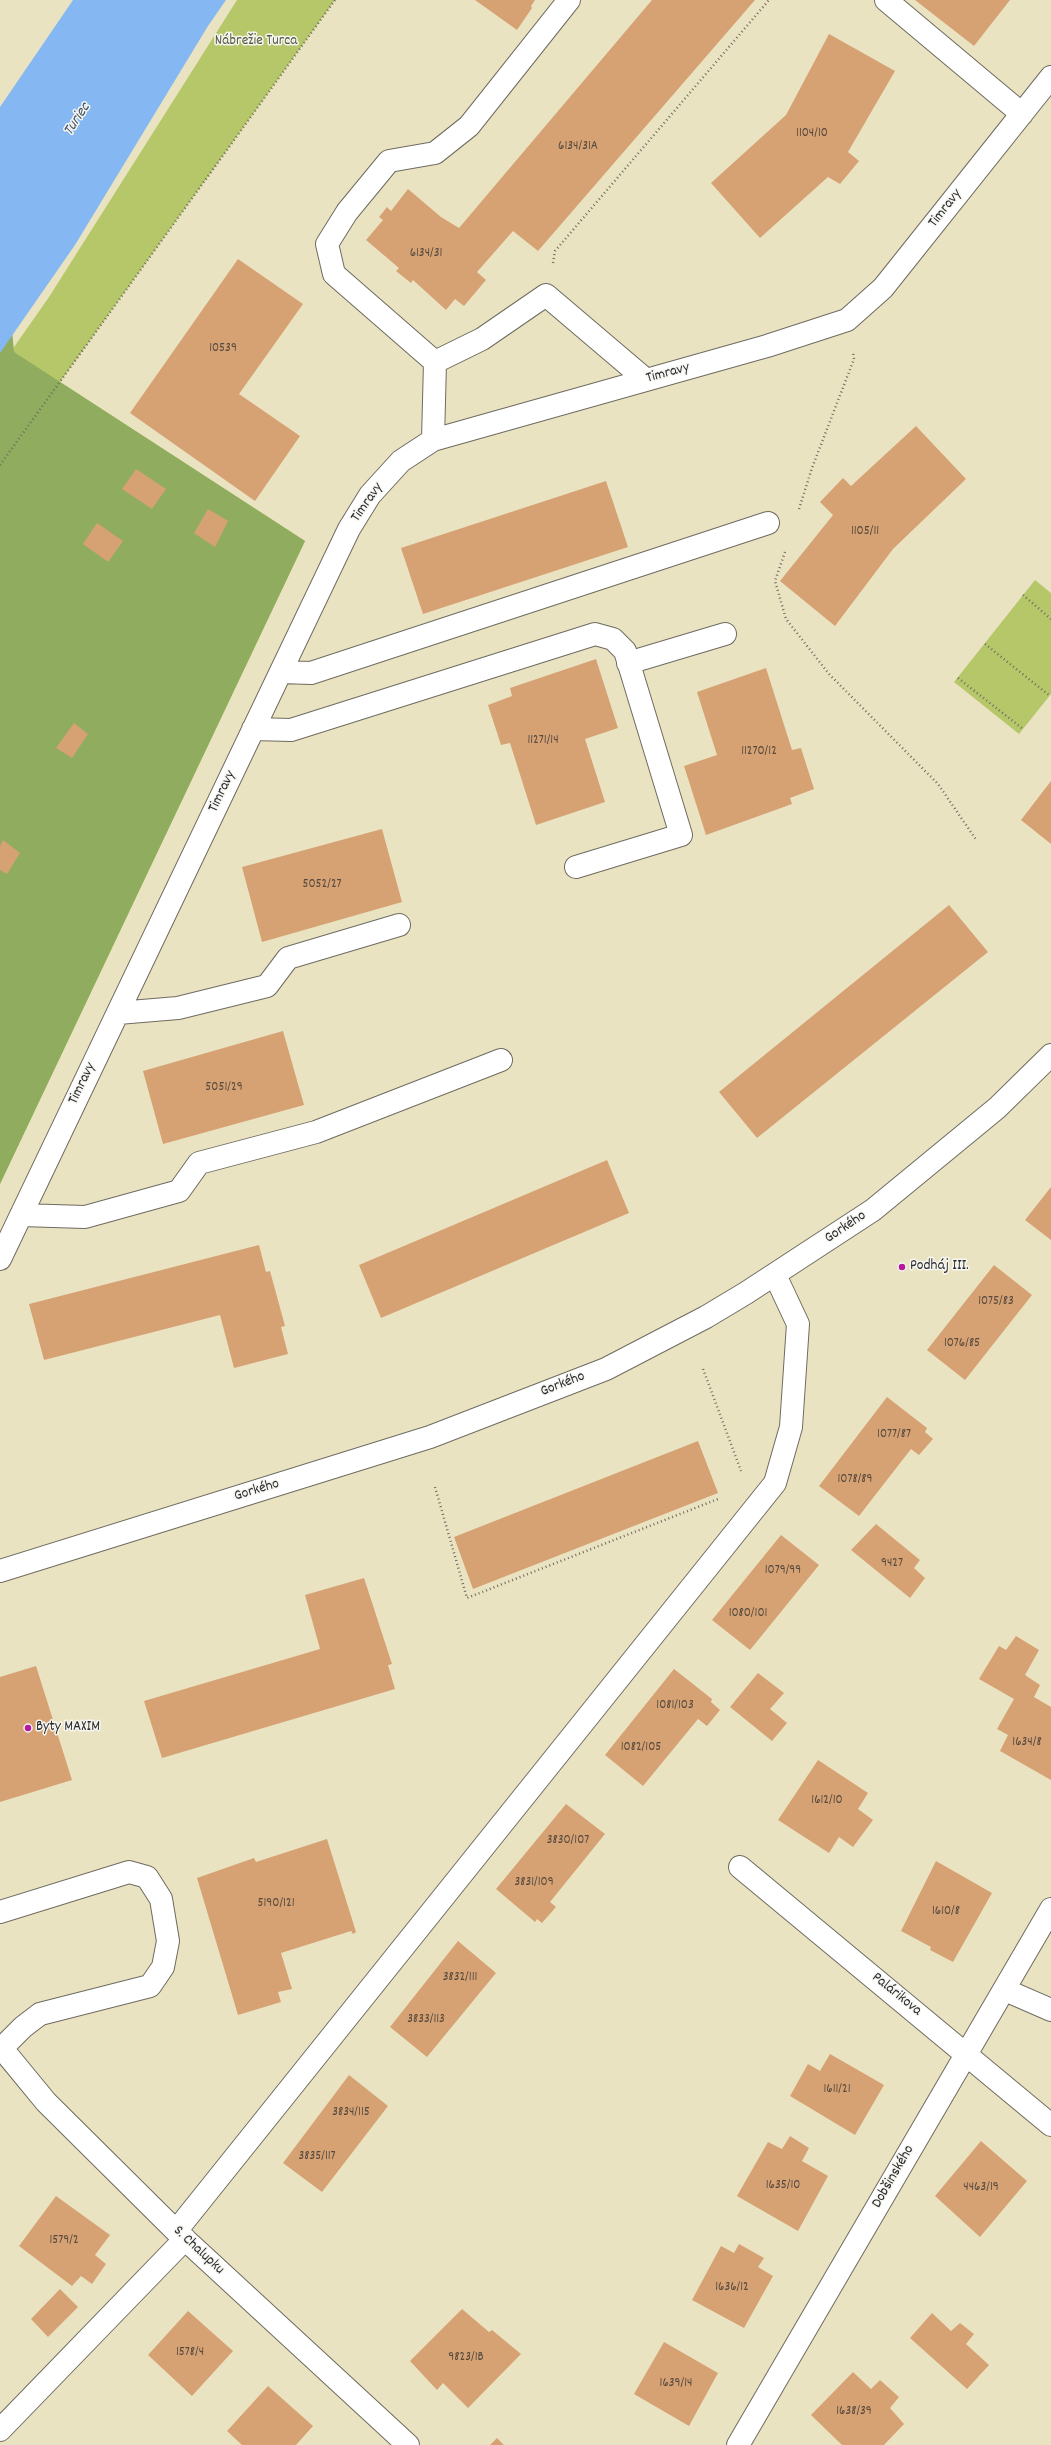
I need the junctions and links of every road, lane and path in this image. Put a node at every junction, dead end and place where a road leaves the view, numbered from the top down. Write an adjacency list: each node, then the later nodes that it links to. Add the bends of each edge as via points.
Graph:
1 (335, 0): 12 (path)
2 (569, 0): 9 (street, via 469,126 435,153 390,161 347,212 327,244 334,274)
3 (769, 0): 7 (path, via 556,251)
4 (886, 0): 6 (street)
5 (1051, 77): 6 (street, Timravy)
6 (1022, 114): 8 (street, Timravy, via 883,288)
7 (546, 295): 9 (street, via 482,339); 10 (street)
8 (847, 320): 10 (street, Timravy, via 767,346); 13 (path, via 854,359)
9 (435, 362): 11 (street)
10 (646, 380): 11 (street, Timravy)
11 (433, 440): 21 (street, Timravy, via 401,461 370,495 349,529)
12 (0, 465)
13 (797, 513)
14 (768, 523): 21 (street, via 311,673)
15 (785, 551): 26 (path, via 775,581 786,618 829,674 938,784)
16 (1023, 595): 17 (path)
17 (1051, 619)
18 (725, 634): 20 (street)
19 (985, 644): 23 (path)
20 (628, 663): 24 (street, via 625,651 613,639 595,634 292,730); 27 (street, via 681,836)
21 (281, 672): 24 (street, Timravy)
22 (958, 678): 25 (path)
23 (1050, 696)
24 (253, 729): 29 (street, Timravy)
25 (1023, 729)
26 (977, 841)
27 (576, 867)
28 (399, 925): 29 (street, via 288,958 267,986 178,1008)
29 (118, 1013): 32 (street, Timravy)
30 (1051, 1055): 34 (street, Gorkého, via 997,1108 925,1169 873,1210)
31 (501, 1060): 32 (street, via 316,1132 199,1163 179,1191 85,1217)
32 (21, 1215): 33 (street, Timravy)
33 (0, 1259)
34 (776, 1275): 39 (street, Gorkého, via 706,1317 606,1368 430,1437); 48 (street, via 798,1324 791,1427 775,1483)
35 (703, 1369): 36 (path)
36 (742, 1473)
37 (435, 1487): 38 (path, via 467,1598)
38 (725, 1496)
39 (0, 1571)
40 (740, 1867): 46 (street, Palárikova)
41 (1051, 1909): 43 (street, Dobšinského)
42 (0, 1912): 45 (street, via 130,1872 147,1877 162,1899 168,1941 163,1967 150,1986 40,2014)
43 (1005, 1990): 44 (street); 46 (street, Dobšinského)
44 (1051, 2010)
45 (1, 2047): 48 (street, S. Chalupku, via 46,2102)
46 (966, 2053): 47 (street, Palárikova); 51 (street, Dobšinského)
47 (1051, 2125)
48 (180, 2235): 49 (street); 50 (street, S. Chalupku)
49 (0, 2430)
50 (408, 2445)
51 (738, 2445)

